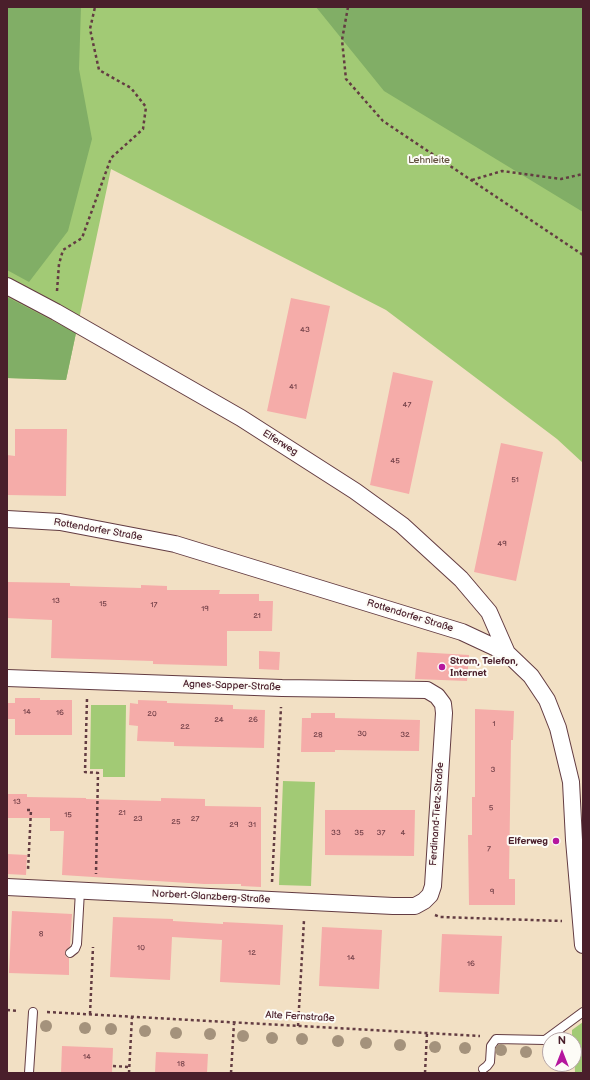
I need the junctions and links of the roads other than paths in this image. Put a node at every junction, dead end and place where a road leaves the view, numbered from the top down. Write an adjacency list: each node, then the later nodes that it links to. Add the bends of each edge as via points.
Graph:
1 (7, 286): 3 (street, Elferweg, via 241,418 355,491 402,525 461,579 489,612)
2 (7, 519): 3 (street, Rottendorfer Straße, via 60,522 175,544 462,632)
3 (507, 653): 9 (street, Rottendorfer Straße, via 532,676 548,700 558,728 571,782)
4 (7, 678): 5 (street, Agnes-Sapper-Straße, via 282,688 427,690 437,696)
5 (444, 713): 8 (street, Ferdinand-Tietz-Straße, via 433,886 430,895)
6 (7, 887): 7 (street, Norbert-Glanzberg-Straße)
7 (88, 891): 8 (street, Norbert-Glanzberg-Straße); 10 (lane, via 77,944)
8 (415, 906)
9 (583, 945)
10 (70, 953)
11 (33, 1012): 14 (lane)
12 (583, 1012): 13 (lane, via 545,1040 496,1039 491,1046 490,1062)
13 (483, 1069)
14 (29, 1073)

